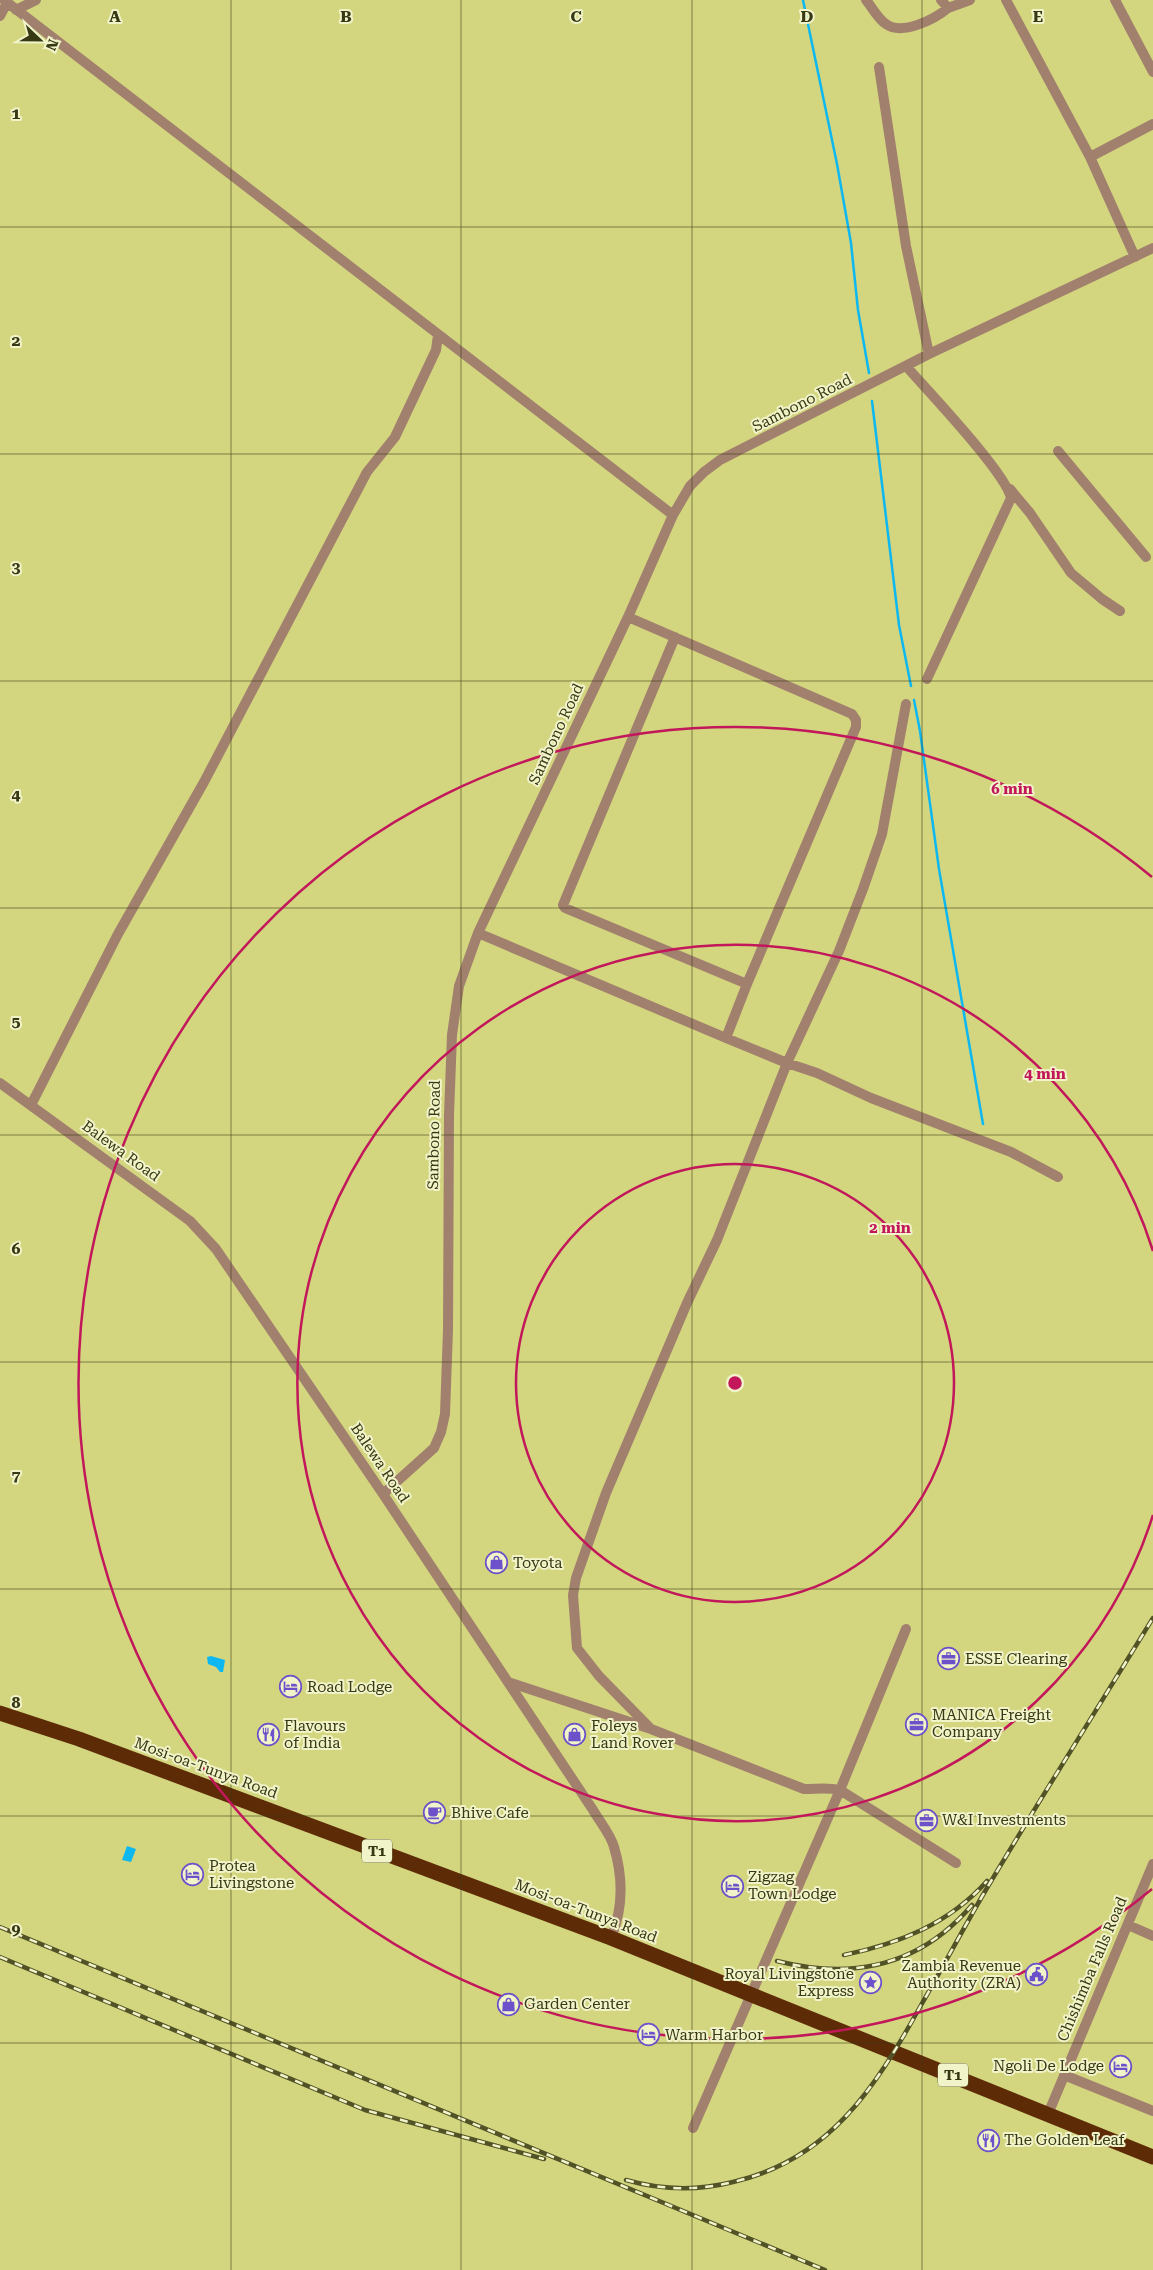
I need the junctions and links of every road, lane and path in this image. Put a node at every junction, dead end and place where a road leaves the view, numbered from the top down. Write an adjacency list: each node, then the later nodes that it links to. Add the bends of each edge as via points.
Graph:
1 (36, 0): 9 (street)
2 (866, 0): 8 (street, via 886,24 895,28 904,28 941,14)
3 (941, 0): 8 (street)
4 (970, 0): 8 (street)
5 (1006, 0): 14 (street)
6 (1115, 0): 12 (street)
7 (5, 2): 9 (street); 10 (street)
8 (948, 8)
9 (16, 10): 17 (street)
10 (0, 16)
11 (879, 67): 18 (street, via 906,246)
12 (1153, 72)
13 (1153, 124): 14 (street)
14 (1090, 157): 16 (street)
15 (1153, 248): 16 (street, Sambono Road)
16 (1135, 257): 18 (street, Sambono Road)
17 (438, 334): 22 (street); 34 (street, via 436,350 395,436 367,472 212,766 118,934)
18 (929, 354): 19 (street, Sambono Road)
19 (906, 366): 21 (street); 22 (street, Sambono Road, via 720,460 690,486)
20 (1058, 451): 23 (street)
21 (1009, 489): 24 (street, via 1030,513 1071,573); 27 (street, via 1011,498 1007,508)
22 (673, 515): 25 (street, Sambono Road)
23 (1146, 557)
24 (1120, 611)
25 (628, 617): 26 (street); 29 (street, Sambono Road)
26 (675, 637): 30 (street, via 852,714 856,720 856,727 807,846); 30 (street, via 563,905)
27 (927, 679)
28 (906, 704): 32 (street, via 891,777 890,798 876,854 839,951)
29 (478, 933): 31 (street); 36 (street, Sambono Road, via 459,986 452,1036 445,1414 434,1448)
30 (747, 984): 31 (street)
31 (726, 1038): 32 (street)
32 (786, 1063): 35 (street, via 817,1072 871,1098 1011,1152); 40 (street, via 717,1240 606,1493 576,1578 573,1595 577,1648 599,1676)
33 (0, 1083): 34 (street, Balewa Road)
34 (31, 1104): 36 (street, Balewa Road, via 162,1200 197,1228 216,1249)
35 (1058, 1177)
36 (383, 1494): 38 (street, Balewa Road)
37 (906, 1629): 41 (street)
38 (508, 1682): 40 (street); 46 (street, Balewa Road, via 614,1846 621,1900)
39 (0, 1713): 46 (highway, Mosi-oa-Tunya Road / T1, via 79,1739)
40 (651, 1728): 41 (street, via 804,1789 824,1787)
41 (840, 1790): 42 (street); 47 (street)
42 (956, 1863)
43 (1153, 1864): 44 (street, Chishimba Falls Road)
44 (1128, 1925): 45 (street); 48 (street, Chishimba Falls Road)
45 (1153, 1936)
46 (611, 1938): 47 (highway, Mosi-oa-Tunya Road / T1)
47 (751, 1995): 50 (highway, Mosi-oa-Tunya Road / T1); 51 (street)
48 (1064, 2075): 49 (street); 50 (street, Chishimba Falls Road)
49 (1153, 2111)
50 (1048, 2114): 52 (highway, Mosi-oa-Tunya Road / T1)
51 (693, 2128)
52 (1153, 2157)

